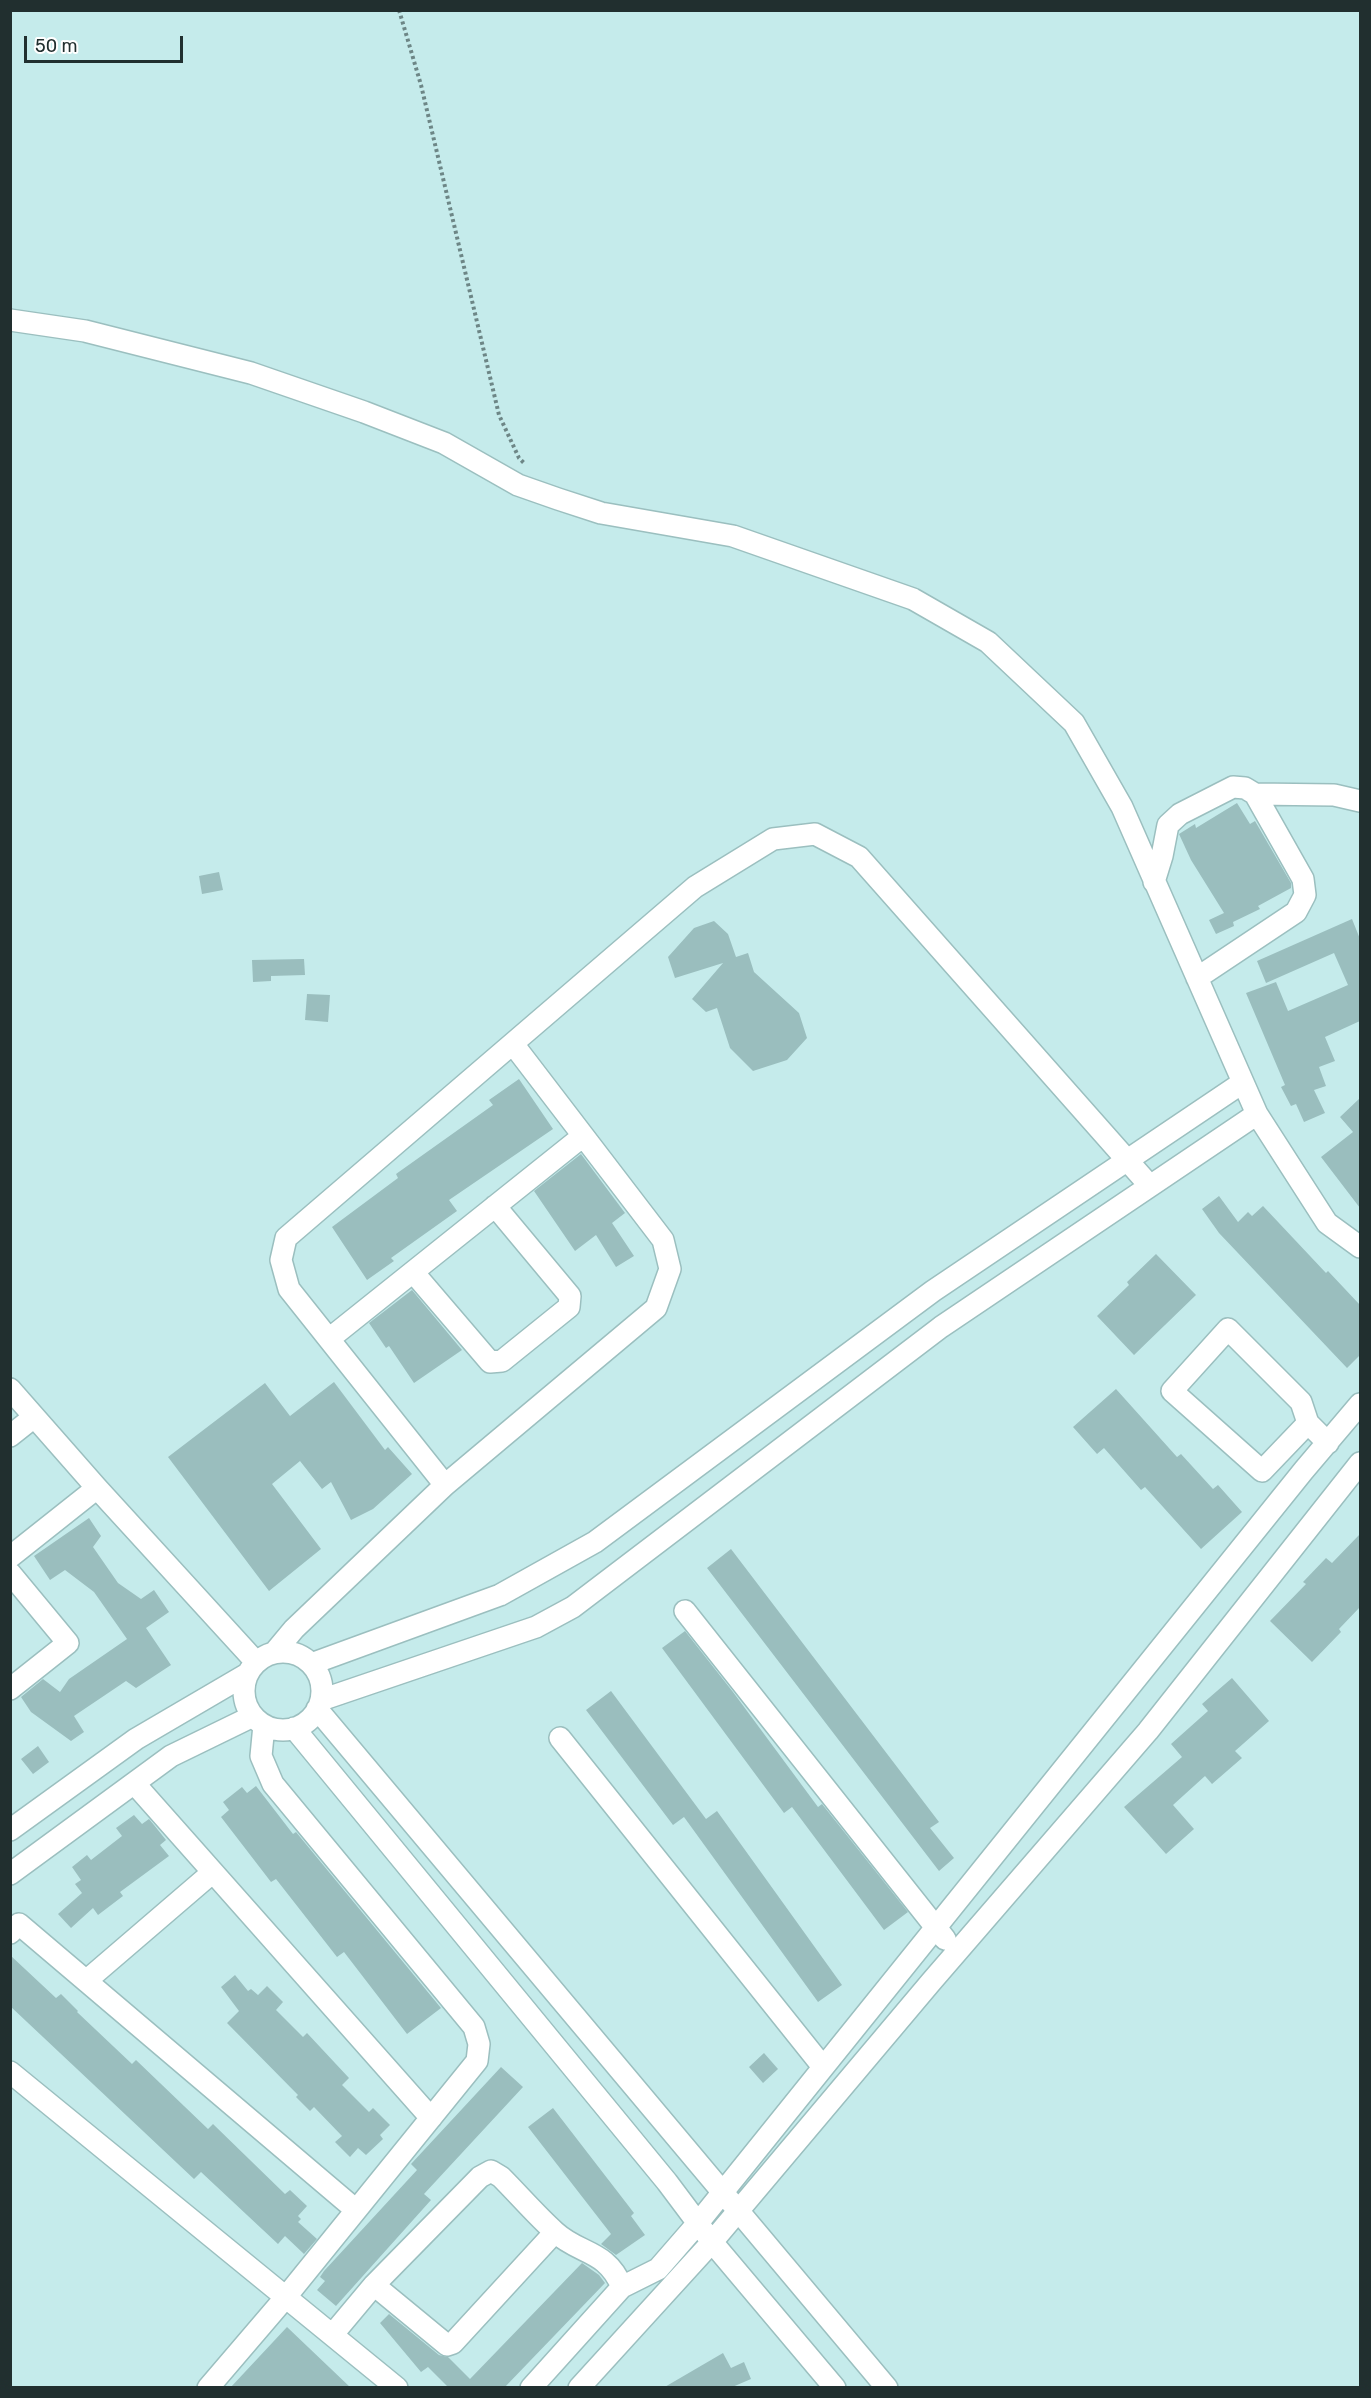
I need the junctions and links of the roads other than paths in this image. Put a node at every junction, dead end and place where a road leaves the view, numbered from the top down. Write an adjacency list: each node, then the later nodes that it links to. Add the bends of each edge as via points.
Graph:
1 (10, 320): 4 (street, via 85,331 251,373 444,443 518,485 558,499 601,513 733,536 913,599 988,642 1074,723 1122,807)
2 (1255, 794): 3 (street, via 1334,795); 4 (street, via 1233,787 1180,814 1168,825); 5 (street, via 1303,879 1305,895 1296,912)
3 (1360, 801)
4 (1154, 882): 5 (street)
5 (1197, 978): 7 (street)
6 (513, 1044): 9 (street); 10 (street, via 695,887 773,839 815,834 859,857); 15 (street, via 286,1238 280,1260 290,1289)
7 (1242, 1083): 8 (street); 10 (street)
8 (1257, 1114): 11 (street); 13 (street, via 1327,1223)
9 (583, 1136): 12 (street); 25 (street, via 663,1240 670,1269 656,1308)
10 (1127, 1160): 11 (street); 31 (street, via 933,1291 595,1542 500,1595)
11 (1150, 1186): 33 (street, via 941,1327 573,1607 536,1627)
12 (495, 1206): 14 (street); 14 (street, via 570,1296 569,1308 502,1361 490,1362)
13 (1360, 1247)
14 (413, 1272): 15 (street)
15 (329, 1339): 25 (street)
16 (10, 1389): 18 (street)
17 (1360, 1404): 21 (street)
18 (34, 1417): 20 (street); 26 (street)
19 (1308, 1423): 21 (street); 22 (street); 22 (street, via 1301,1402 1228,1329 1172,1391 1263,1471)
20 (10, 1436)
21 (1328, 1443): 24 (street)
22 (1281, 1451): 24 (street)
23 (1360, 1464): 43 (street, via 1148,1731)
24 (1304, 1470): 41 (street)
25 (445, 1485): 30 (street)
26 (97, 1488): 27 (street); 30 (street)
27 (10, 1557)
28 (10, 1573): 32 (street, via 68,1643)
29 (685, 1611): 41 (street)
30 (259, 1663): 31 (street, via 294,1653); 34 (street, via 244,1688 245,1703); 38 (street, via 136,1739)
31 (311, 1664): 33 (street, via 320,1681)
32 (11, 1690)
33 (319, 1704): 35 (street, via 303,1724); 48 (street)
34 (258, 1721): 35 (street, via 273,1729); 37 (street, via 171,1756); 47 (street, via 261,1756 273,1784 474,2027 479,2044 477,2061)
35 (294, 1728): 51 (street)
36 (560, 1738): 45 (street)
37 (134, 1783): 39 (street); 40 (street)
38 (10, 1830)
39 (213, 1872): 44 (street); 47 (street)
40 (10, 1874)
41 (936, 1927): 43 (street); 45 (street)
42 (10, 1933): 44 (street, via 19,1924)
43 (956, 1954): 50 (street)
44 (86, 1981): 49 (street)
45 (824, 2067): 48 (street)
46 (10, 2072): 58 (street)
47 (431, 2118): 49 (street)
48 (723, 2193): 50 (street); 51 (street)
49 (356, 2210): 58 (street)
50 (737, 2211): 53 (street); 65 (street)
51 (698, 2223): 53 (street); 54 (street, via 658,2269)
52 (555, 2232): 55 (street, via 453,2343 442,2341); 55 (street, via 491,2171 480,2177); 56 (street, via 602,2259 616,2273)
53 (712, 2242): 57 (street); 64 (street)
54 (646, 2277): 56 (street); 57 (street)
55 (374, 2285): 59 (street)
56 (622, 2287): 62 (street)
57 (662, 2295): 63 (street)
58 (285, 2298): 59 (street); 61 (street)
59 (333, 2334): 60 (street)
60 (397, 2387)
61 (208, 2388)
62 (531, 2388)
63 (579, 2388)
64 (835, 2388)
65 (887, 2388)

